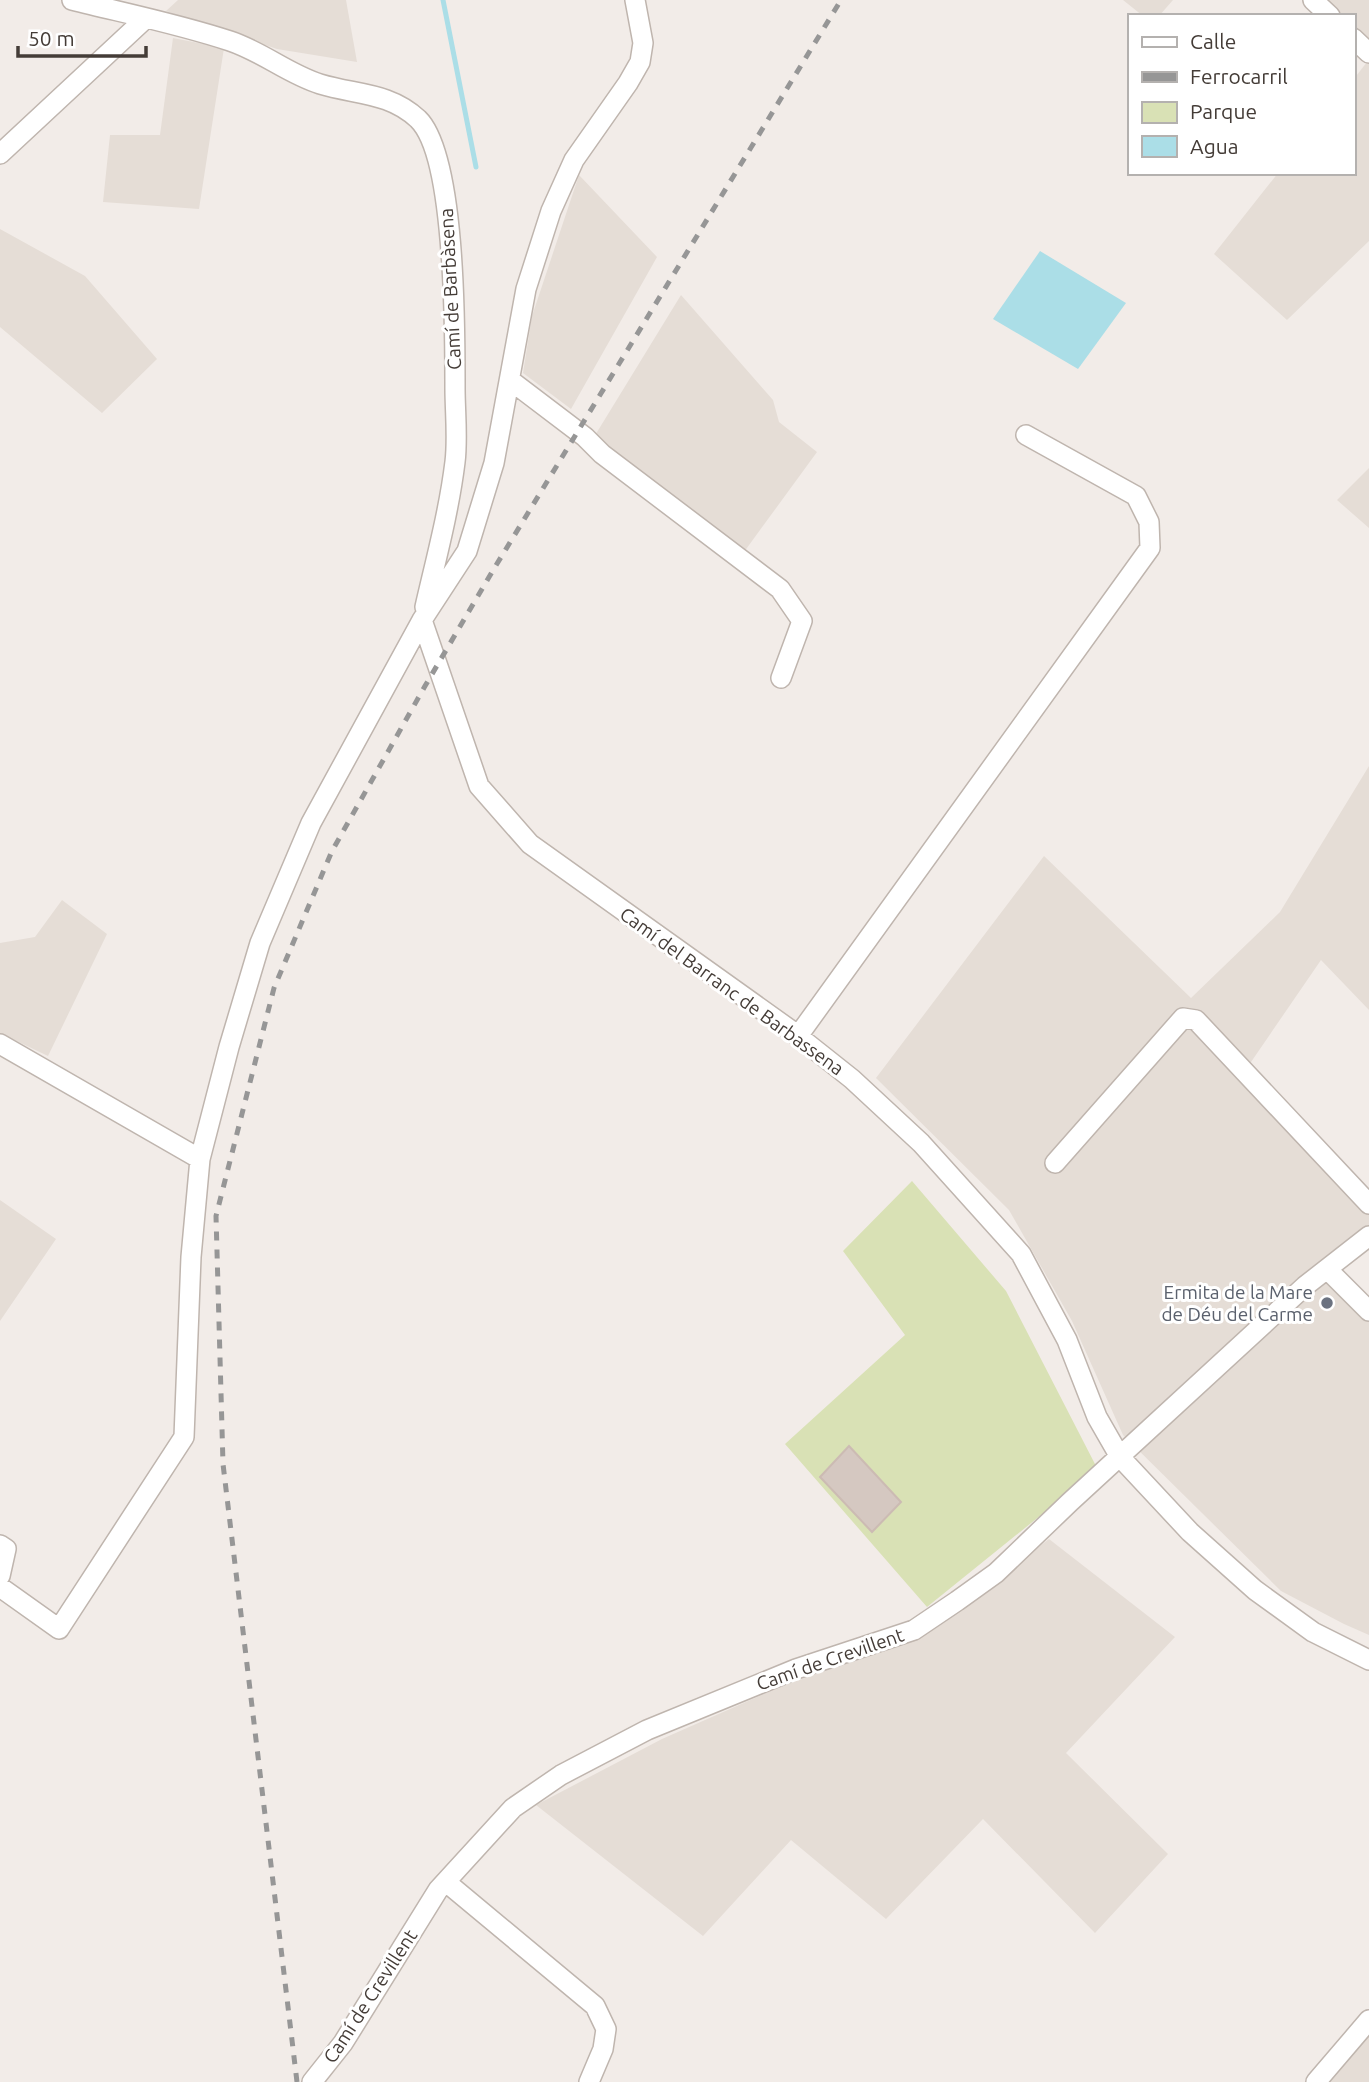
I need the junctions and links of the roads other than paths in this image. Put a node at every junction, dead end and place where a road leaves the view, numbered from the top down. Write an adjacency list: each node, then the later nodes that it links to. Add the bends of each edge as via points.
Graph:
1 (72, 0): 5 (street, Camí de Barbàsena)
2 (635, 0): 9 (street, via 643,43 640,62 574,160 551,211 526,289)
3 (1313, 0): 4 (street)
4 (1328, 14)
5 (145, 19): 8 (street); 11 (street, Camí de Barbàsena, via 230,41 322,85 390,99 419,120 432,142 452,253 456,459)
6 (1355, 40): 7 (street)
7 (1369, 53)
8 (0, 154)
9 (510, 380): 11 (street, via 494,463 467,551); 12 (street, via 780,589 802,621)
10 (1026, 435): 13 (street, via 1136,496 1149,522 1150,548)
11 (422, 620): 13 (street, Camí del Barranc de Barbassena, via 479,786 530,844); 15 (street, via 311,823 260,943)
12 (781, 678)
13 (798, 1036): 21 (street, Camí del Barranc de Barbassena, via 921,1143 1021,1254 1067,1340 1097,1417)
14 (0, 1044): 15 (street)
15 (200, 1159): 24 (street, via 184,1437 59,1629)
16 (1055, 1163): 17 (street, via 1183,1018 1196,1020)
17 (1369, 1204)
18 (1369, 1237): 19 (street, Camí de Crevillent)
19 (1327, 1269): 20 (street); 21 (street, Camí de Crevillent)
20 (1369, 1311)
21 (1120, 1457): 25 (street, Camí del Barranc de Barbassena, via 1190,1532 1255,1590 1313,1632); 26 (street, Camí de Crevillent, via 996,1573 914,1630 722,1698 646,1730 561,1774 513,1808)
22 (0, 1545): 23 (street, via 6,1549)
23 (0, 1576)
24 (0, 1587)
25 (1369, 1660)
26 (446, 1882): 28 (street, Camí de Crevillent); 29 (street, via 595,2006 606,2029)
27 (1369, 2020): 30 (street)
28 (313, 2082)
29 (589, 2082)
30 (1316, 2082)

